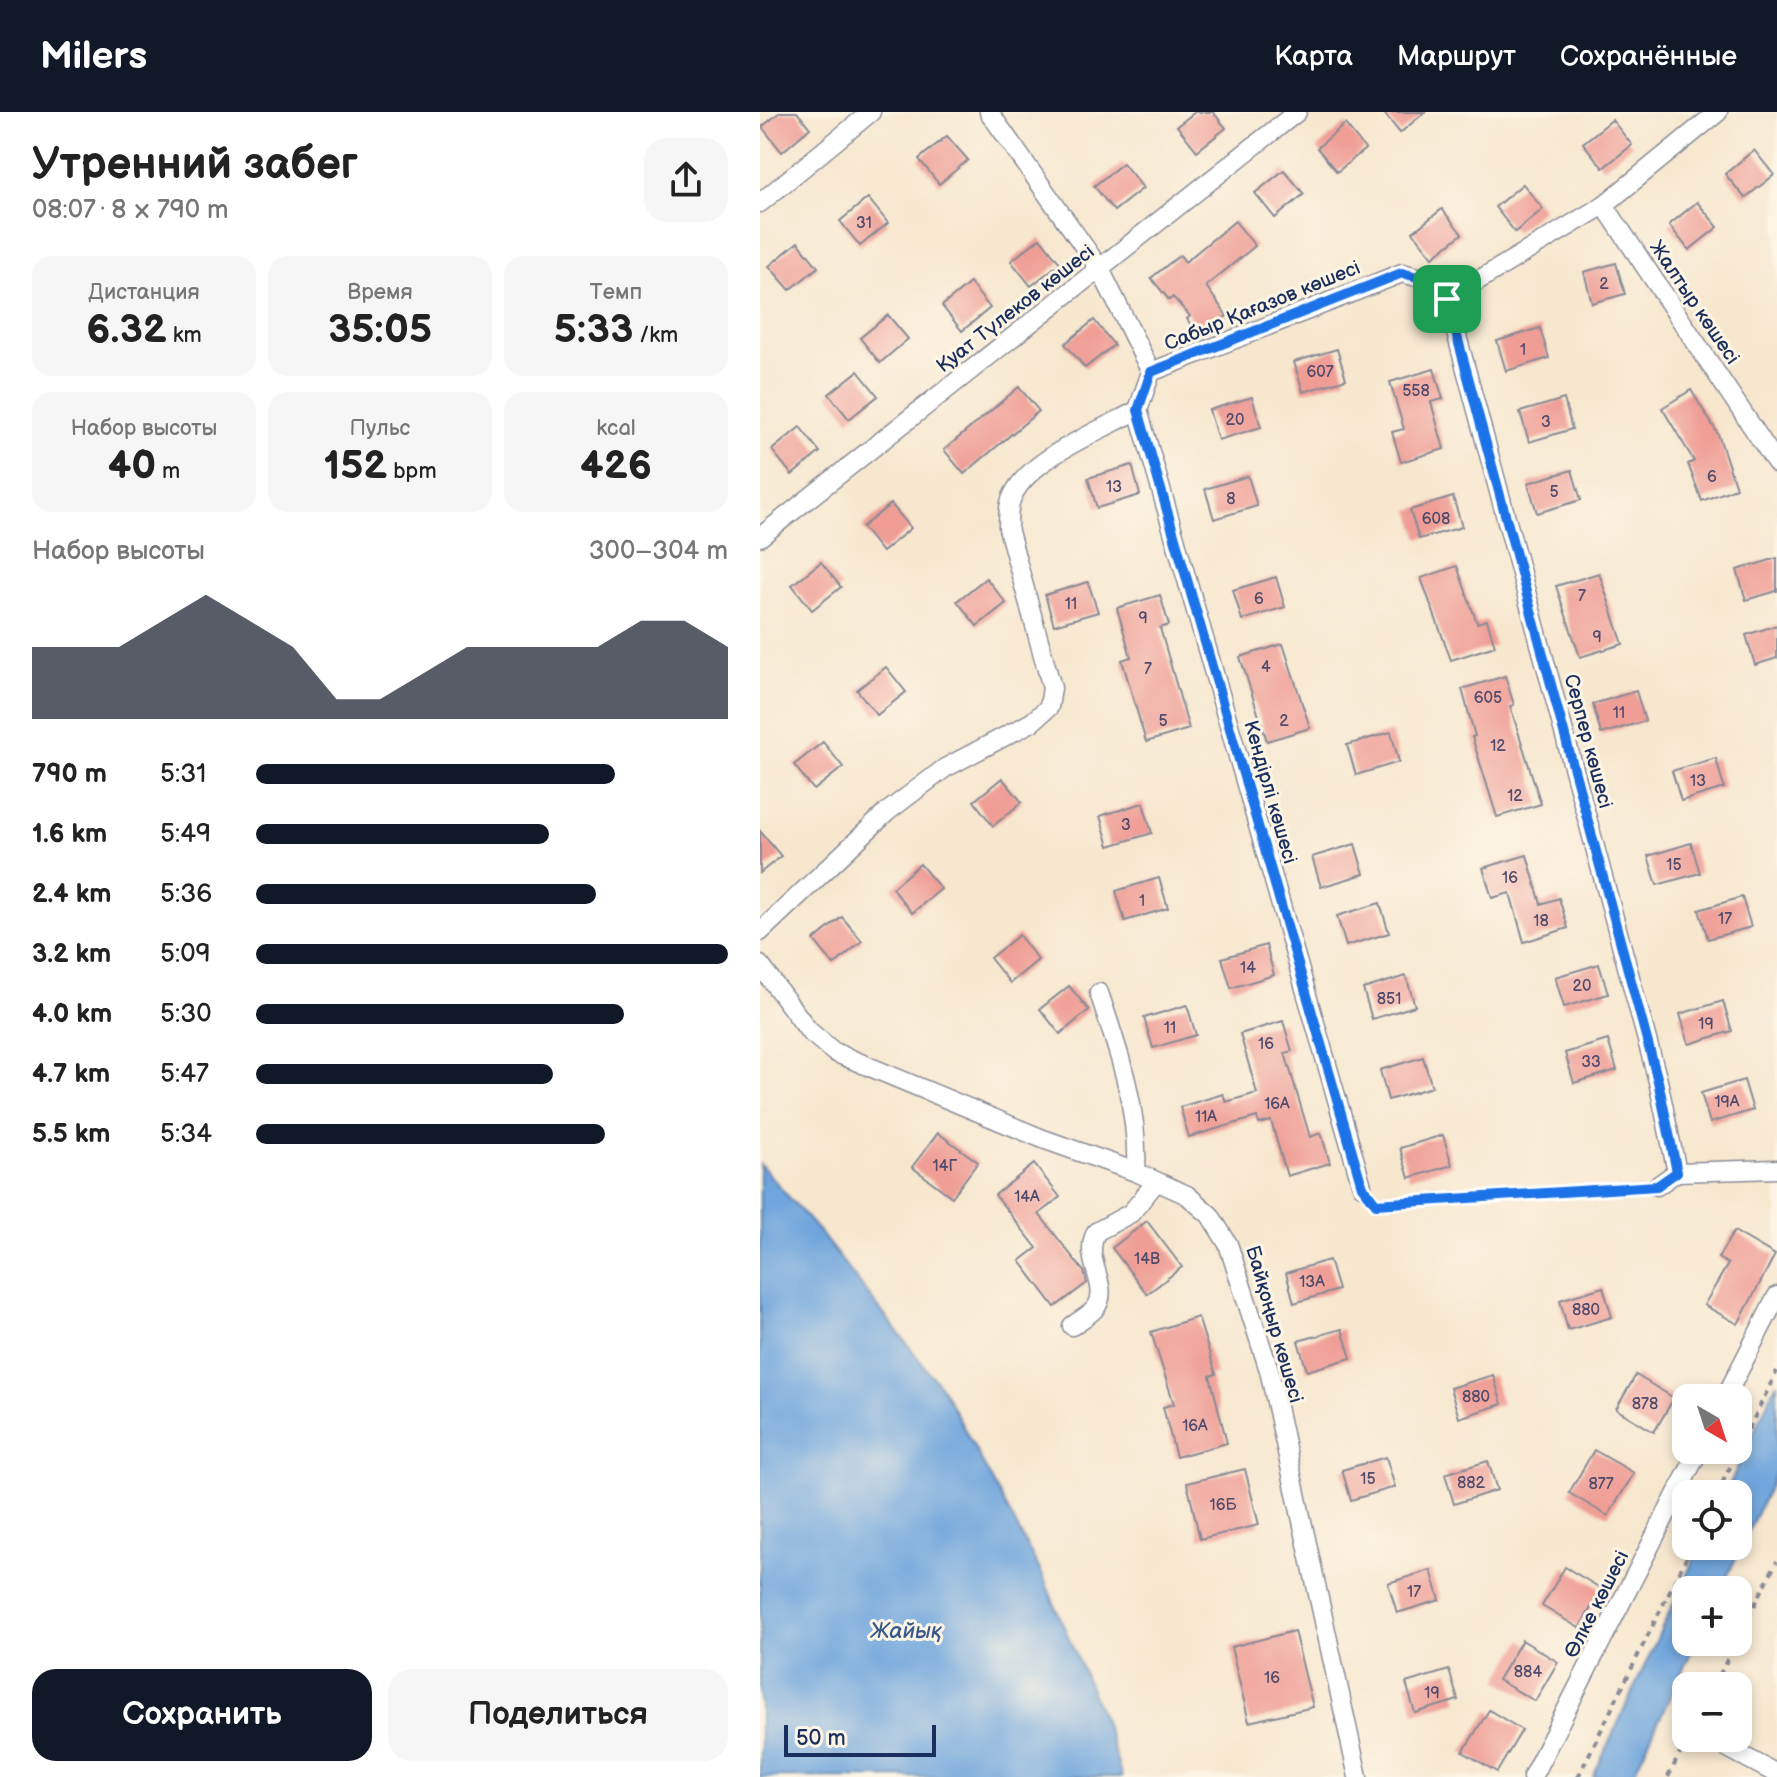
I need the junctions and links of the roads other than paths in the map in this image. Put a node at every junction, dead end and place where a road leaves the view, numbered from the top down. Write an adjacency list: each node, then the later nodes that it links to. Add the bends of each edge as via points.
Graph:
1 (871, 112): 5 (street)
2 (989, 112): 7 (street)
3 (1297, 112): 7 (street, Қуат Түлеков көшесі)
4 (1718, 112): 6 (street)
5 (760, 203)
6 (1604, 205): 8 (street); 11 (street, Жалтыр көшесі)
7 (1100, 269): 9 (street); 12 (street, Қуат Түлеков көшесі)
8 (1447, 299): 9 (street, Сабыр Қағазов көшесі, via 1421,278 1402,273); 18 (street, Серпер көшесі, via 1658,1081)
9 (1151, 372): 10 (street, Сабыр Қағазов көшесі)
10 (1138, 410): 13 (street, via 1037,466 1010,503 1008,528 1052,688 1049,707 1032,722 945,768 887,812); 20 (street, Кендірлі көшесі)
11 (1777, 464)
12 (760, 537)
13 (760, 932)
14 (760, 965): 17 (street, Байқоңыр көшесi, via 809,1031 834,1052)
15 (1099, 993): 17 (street, via 1131,1103)
16 (1777, 1169): 18 (street)
17 (1136, 1172): 19 (street, Байқоңыр көшесi)
18 (1677, 1172): 21 (street)
19 (1156, 1182): 23 (street, via 1131,1213 1096,1232 1090,1259 1101,1292 1097,1306); 28 (street, Байқоңыр көшесi, via 1200,1205 1228,1244 1269,1370)
20 (1362, 1186): 21 (lane, via 1376,1204)
21 (1657, 1186)
22 (1777, 1296): 24 (street)
23 (1072, 1326)
24 (1732, 1384)
25 (1692, 1464): 29 (street, Өлке көшесі)
26 (1735, 1752): 27 (street)
27 (1777, 1774)
28 (1358, 1777)
29 (1532, 1777)

